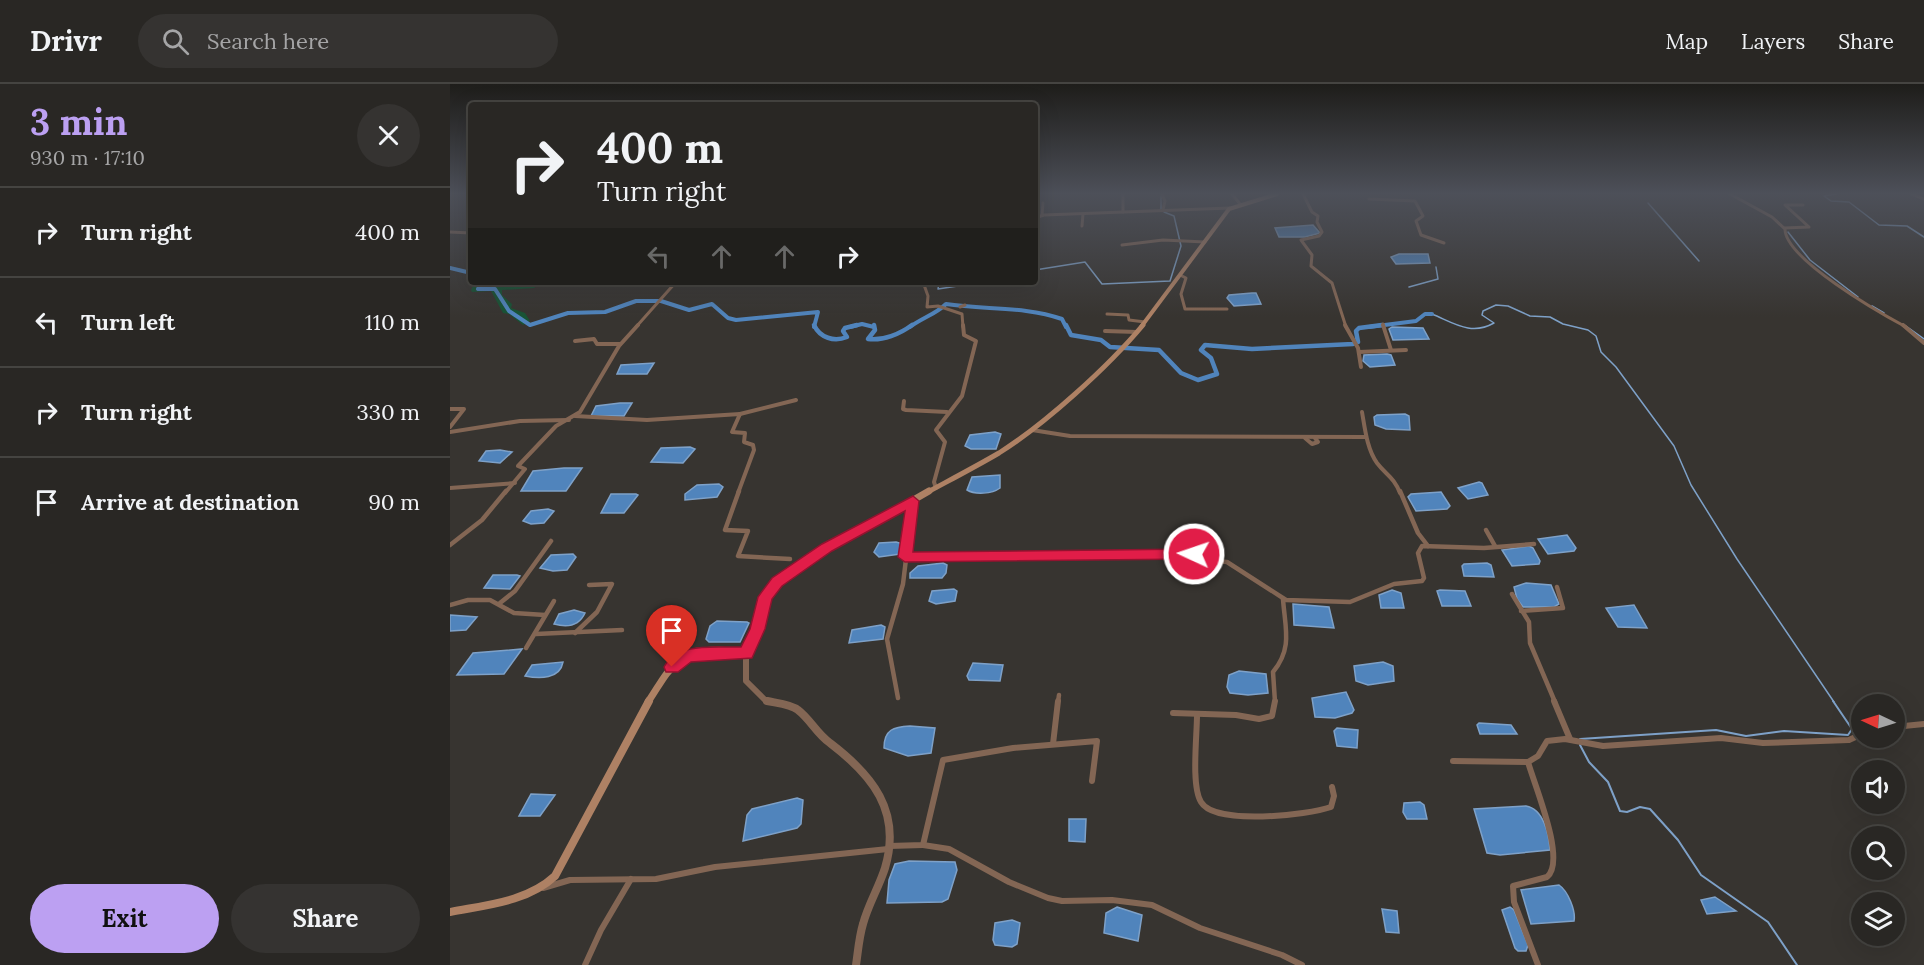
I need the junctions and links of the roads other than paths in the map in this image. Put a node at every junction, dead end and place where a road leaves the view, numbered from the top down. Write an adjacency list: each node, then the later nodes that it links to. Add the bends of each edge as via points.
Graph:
1 (1210, 235): 5 (main road)
2 (1320, 235): 22 (street, via 1301,240 1312,255 1311,266 1332,283 1343,321)
3 (1421, 235): 6 (street)
4 (1786, 235): 18 (street, via 1822,274 1856,299 1906,327)
5 (1205, 242): 7 (street, via 1163,240); 8 (main road)
6 (1444, 243)
7 (1122, 245)
8 (1182, 276): 11 (street, via 1186,278 1181,294 1185,309); 13 (main road)
9 (673, 285): 19 (street)
10 (924, 285): 27 (street, via 926,306 963,315 964,335 976,341 963,394)
11 (1227, 309)
12 (1107, 314): 13 (street, via 1128,315 1129,320)
13 (1145, 322): 16 (main road)
14 (1384, 325): 20 (street)
15 (1105, 331): 16 (street)
16 (1137, 332): 33 (main road)
17 (575, 341): 19 (street, via 594,339 597,344)
18 (1924, 343)
19 (620, 344): 30 (street)
20 (1391, 350): 21 (street); 22 (street)
21 (1406, 350)
22 (1359, 352): 23 (street)
23 (1361, 367)
24 (796, 400): 29 (street)
25 (904, 401): 27 (street, via 906,410)
26 (450, 409): 32 (street, via 464,409)
27 (947, 412): 38 (street, via 936,430 945,442 934,482)
28 (1362, 412): 35 (street)
29 (740, 414): 30 (street, via 646,420); 47 (street, via 732,432 745,433 744,441 753,445 754,450 725,530 748,531 738,556)
30 (575, 416): 31 (street)
31 (569, 420): 34 (street, via 520,421); 36 (street, via 556,426 537,449 522,459 518,466 525,470)
32 (450, 427)
33 (1032, 430): 35 (street, via 1070,436 1304,438 1312,444 1317,442 1315,438); 38 (main road)
34 (450, 432)
35 (1366, 437): 44 (street, via 1379,466 1394,478 1418,533)
36 (515, 483): 37 (street); 43 (street, via 482,520)
37 (450, 488)
38 (936, 488): 39 (main road)
39 (913, 501): 46 (street); 61 (main road, via 827,548 777,582 765,597 758,629)
40 (1486, 530): 45 (street)
41 (551, 541): 53 (street, via 520,585)
42 (1534, 544): 45 (street)
43 (450, 545)
44 (1428, 546): 45 (street); 51 (street, via 1419,550 1422,581 1394,584 1350,602)
45 (1495, 546)
46 (905, 557): 51 (street, via 1136,557 1162,552 1189,553 1204,560 1230,563); 63 (street, via 903,584 887,639)
47 (790, 559)
48 (589, 585): 58 (street, via 612,584 597,612)
49 (1557, 587): 55 (street, via 1563,608)
50 (1512, 594): 55 (street)
51 (1283, 599): 65 (street, via 1287,649 1273,672 1272,716 1259,719)
52 (554, 601): 56 (street)
53 (500, 603): 54 (street, via 478,599); 56 (street, via 514,613)
54 (450, 605)
55 (1521, 611): 69 (street, via 1529,622 1530,643)
56 (545, 615): 59 (street)
57 (622, 630): 58 (street)
58 (575, 633): 59 (street)
59 (536, 634): 60 (street)
60 (526, 648)
61 (746, 653): 76 (street, via 745,678 749,684 771,703 797,709 809,726 858,764 871,780 889,820); 78 (main road, via 690,655 672,667 647,703 555,876)
62 (1059, 695): 70 (street)
63 (898, 698)
64 (1173, 713): 65 (street)
65 (1197, 715): 74 (street, via 1197,787 1198,798 1205,807 1225,813 1312,813 1331,807)
66 (1924, 724): 67 (street)
67 (1905, 726)
68 (1851, 739): 69 (street, via 1769,743 1721,738 1617,746)
69 (1575, 741): 72 (street, via 1546,741 1538,756)
70 (1053, 744): 73 (street, via 1097,741); 75 (street, via 943,759)
71 (1453, 761): 72 (street)
72 (1528, 762): 83 (street, via 1553,838 1555,863 1545,878 1513,886 1514,902)
73 (1092, 781)
74 (1332, 788)
75 (923, 845): 76 (street); 82 (street, via 949,849 984,870 1048,898 1152,905 1200,928 1282,954)
76 (889, 847): 77 (street, via 716,867 656,879); 81 (street, via 863,924)
77 (631, 879): 78 (street, via 570,880); 80 (street)
78 (543, 888): 79 (main road)
79 (450, 912)
80 (585, 965)
81 (856, 965)
82 (1302, 965)
83 (1538, 965)

